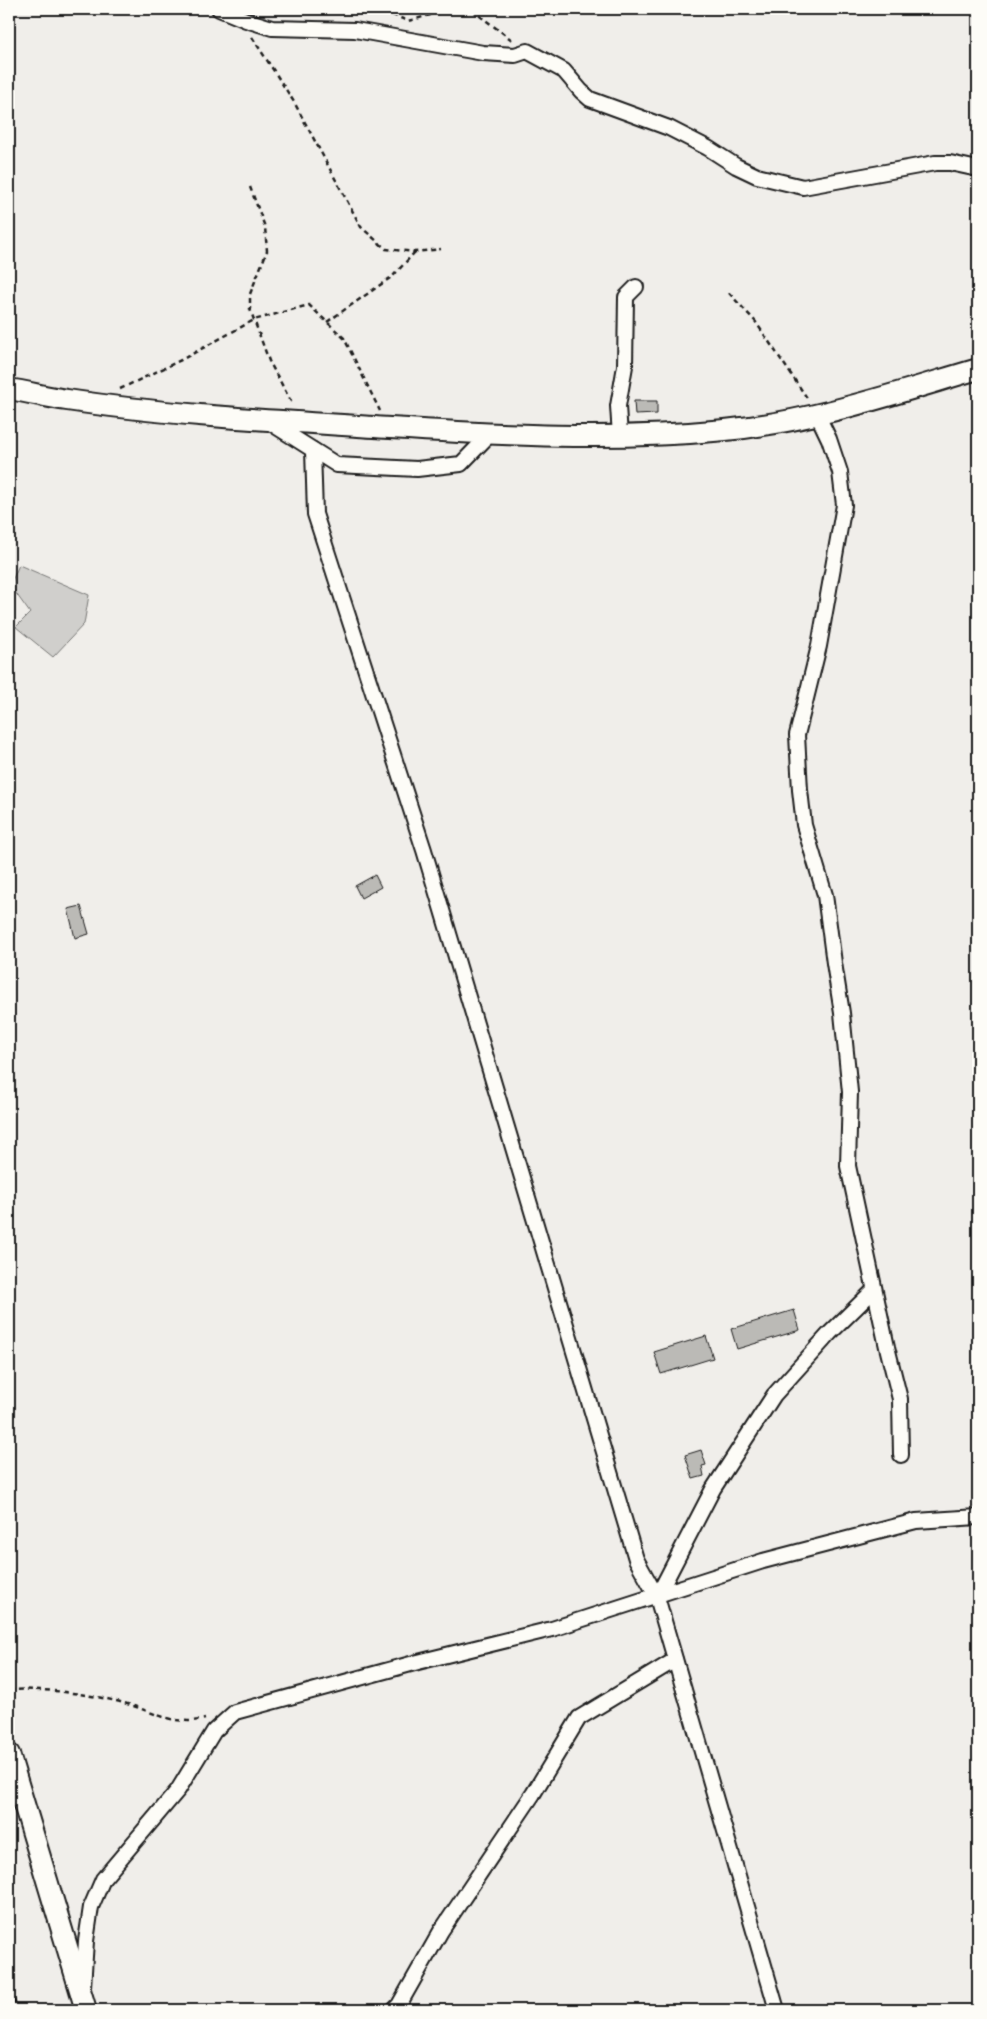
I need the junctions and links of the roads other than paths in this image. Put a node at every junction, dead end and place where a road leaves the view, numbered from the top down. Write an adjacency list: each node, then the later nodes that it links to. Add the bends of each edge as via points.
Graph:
1 (219, 9): 2 (street, via 272,28 355,30 483,53 515,55 527,51 564,70 590,99 669,128 757,176 803,187 935,163)
2 (978, 169)
3 (636, 287): 9 (street, via 626,297 625,366 618,406)
4 (978, 369): 6 (street)
5 (11, 385): 7 (street, via 65,400)
6 (816, 414): 9 (street, via 727,430); 11 (street, via 840,472 844,505 819,646 797,735 800,790 804,825 825,895 850,1092 848,1166)
7 (266, 420): 8 (street); 10 (street)
8 (490, 433): 9 (street); 10 (street, via 461,464 417,469 337,466)
9 (620, 436)
10 (312, 450): 14 (street, via 315,514 424,850 636,1559)
11 (874, 1290): 12 (street, via 900,1399); 14 (street, via 774,1395 713,1489)
12 (901, 1455)
13 (978, 1517): 14 (street, via 916,1521 763,1561)
14 (657, 1597): 15 (street); 17 (street, via 552,1629 235,1712 214,1731 178,1790 96,1891 86,1941)
15 (675, 1660): 18 (street, via 579,1718 533,1794 441,1931); 19 (street)
16 (9, 1754): 17 (street)
17 (84, 2005)
18 (394, 2010)
19 (777, 2010)

